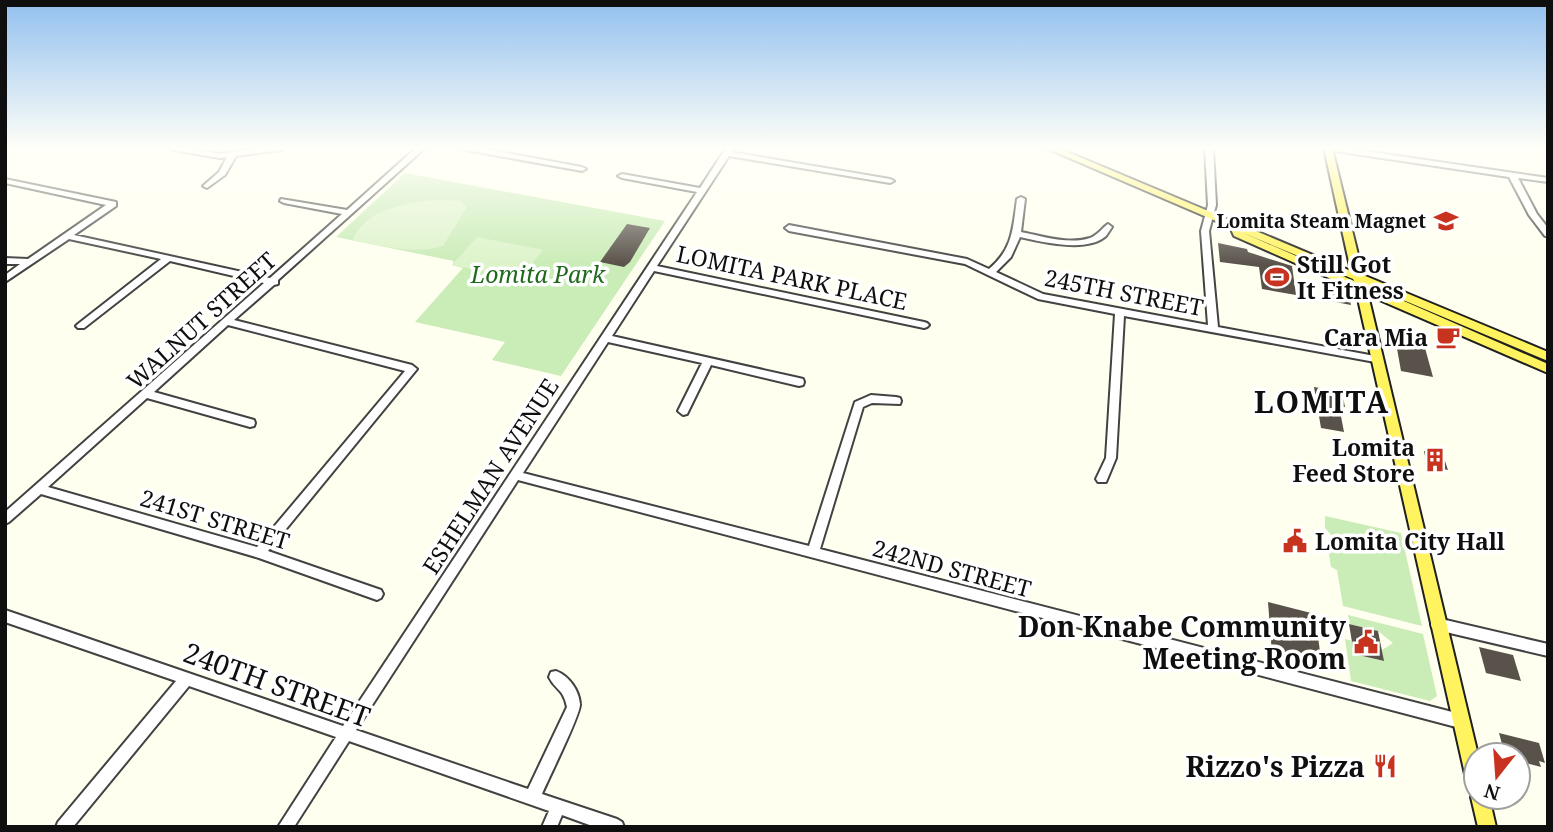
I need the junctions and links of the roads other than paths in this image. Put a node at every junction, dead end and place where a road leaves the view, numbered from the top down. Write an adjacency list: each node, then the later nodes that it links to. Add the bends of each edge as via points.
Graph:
1 (32, 187): 18 (street, via 113,204)
2 (376, 187): 12 (street, WALNUT STREET)
3 (680, 187): 9 (street)
4 (705, 187): 9 (street, ESHELMAN AVENUE)
5 (1141, 187): 13 (main road)
6 (1211, 187): 13 (street)
7 (1337, 187): 26 (main road)
8 (1518, 187): 17 (street)
9 (702, 191): 22 (street, ESHELMAN AVENUE)
10 (1021, 199): 16 (street)
11 (284, 201): 12 (street)
12 (346, 212): 25 (street, WALNUT STREET)
13 (1209, 216): 26 (main road, via 1237,234); 31 (street, via 1205,232)
14 (1108, 227): 16 (street, via 1098,238 1078,242)
15 (789, 228): 23 (street, 245TH STREET, via 938,255)
16 (1016, 234): 23 (street, via 1008,260)
17 (1548, 234)
18 (68, 236): 19 (street); 21 (street)
19 (166, 260): 25 (street); 30 (street)
20 (5, 261): 21 (street)
21 (30, 262): 24 (street)
22 (651, 268): 29 (street, LOMITA PARK PLACE); 32 (street, ESHELMAN AVENUE)
23 (991, 272): 27 (street, 245TH STREET, via 1041,297)
24 (5, 279)
25 (275, 282): 28 (street, WALNUT STREET)
26 (1360, 282): 33 (main road); 34 (main road); 36 (main road)
27 (1120, 311): 31 (street, 245TH STREET); 43 (street, via 1111,458)
28 (228, 323): 38 (street, WALNUT STREET); 46 (street, via 412,369)
29 (924, 325)
30 (82, 326)
31 (1213, 329): 34 (street, 245TH STREET)
32 (606, 338): 35 (street); 42 (street, ESHELMAN AVENUE)
33 (1548, 357)
34 (1375, 359): 50 (main road)
35 (708, 361): 37 (street); 40 (street)
36 (1548, 369)
37 (799, 382)
38 (146, 394): 41 (street); 44 (street, WALNUT STREET)
39 (895, 401): 47 (street, via 871,399 859,405)
40 (683, 411)
41 (250, 423)
42 (515, 475): 47 (street, 242ND STREET); 55 (street, ESHELMAN AVENUE)
43 (1102, 480)
44 (39, 489): 45 (street, WALNUT STREET); 46 (street, 241ST STREET)
45 (5, 519)
46 (259, 553): 48 (street, 241ST STREET)
47 (813, 553): 54 (street, 242ND STREET)
48 (377, 594)
49 (5, 616): 53 (street, 240TH STREET)
50 (1437, 624): 51 (street); 54 (main road)
51 (1548, 650)
52 (556, 677): 57 (street, via 571,692 574,707)
53 (187, 678): 55 (street, 240TH STREET); 59 (street)
54 (1460, 721): 56 (main road)
55 (345, 735): 57 (street, 240TH STREET); 60 (street, ESHELMAN AVENUE)
56 (1465, 741)
57 (532, 798): 58 (street, 240TH STREET)
58 (558, 807): 61 (street); 62 (street, 240TH STREET)
59 (63, 827)
60 (285, 827)
61 (549, 827)
62 (617, 827)

